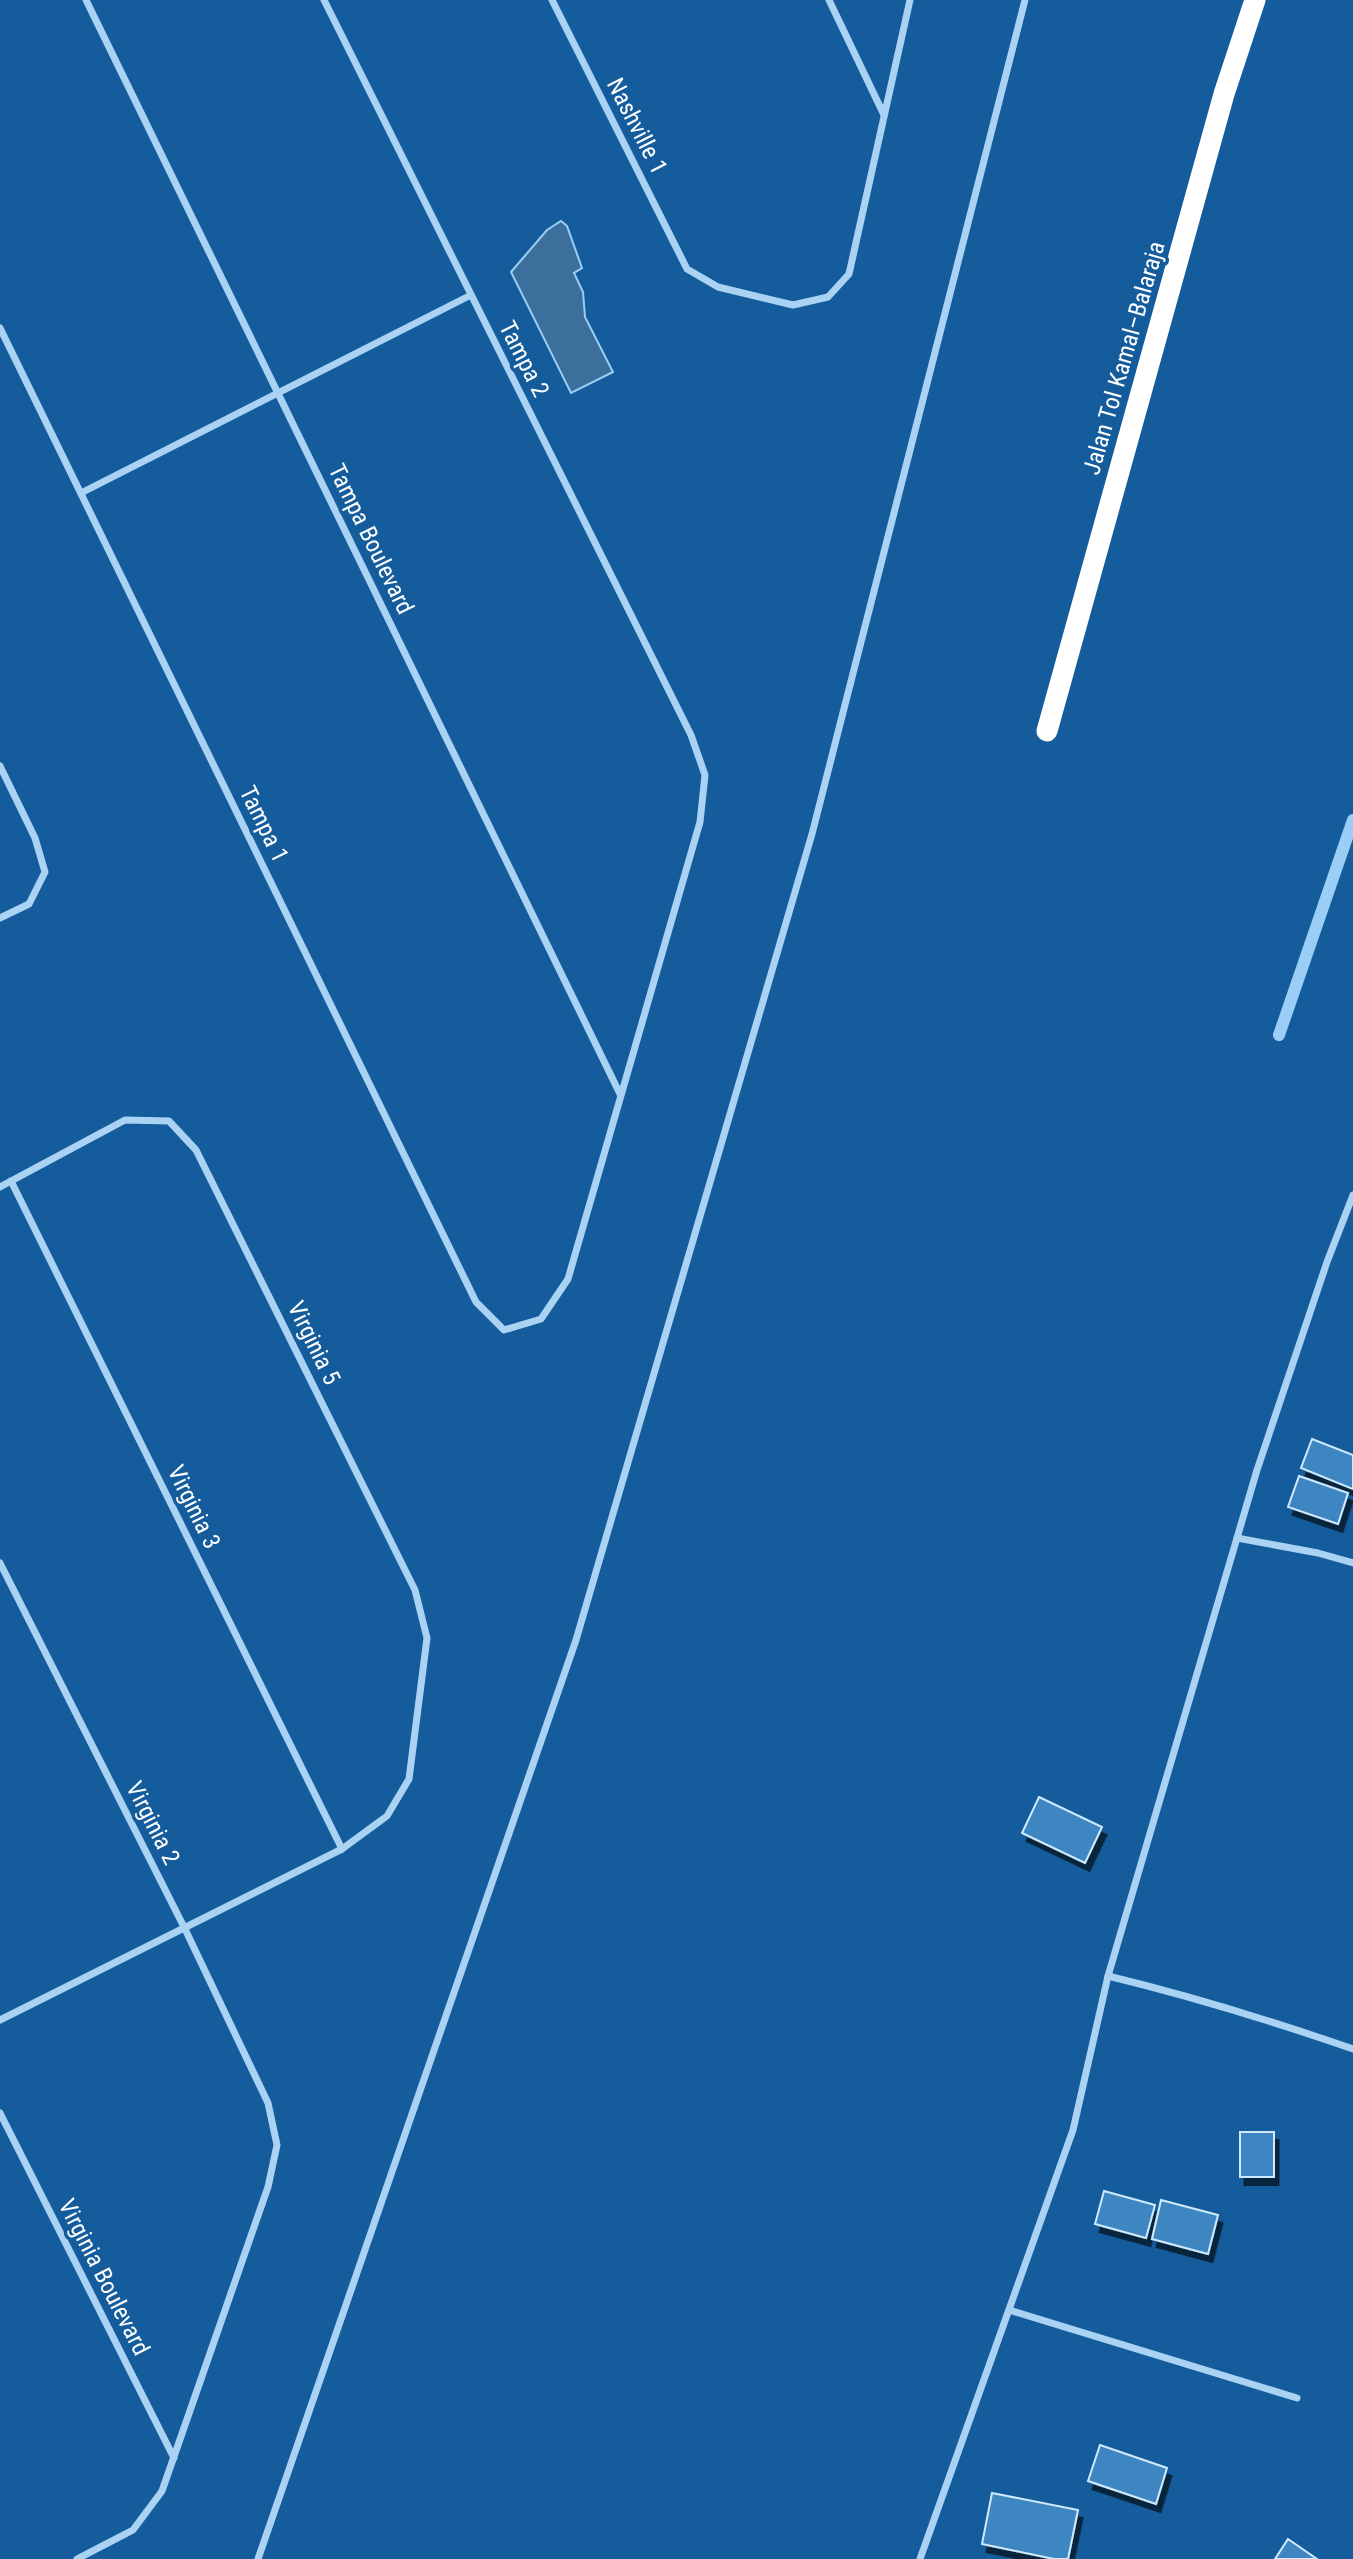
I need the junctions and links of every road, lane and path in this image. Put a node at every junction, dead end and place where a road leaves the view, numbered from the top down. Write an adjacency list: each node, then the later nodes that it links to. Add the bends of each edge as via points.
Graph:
1 (86, 0): 11 (street, Tampa Boulevard)
2 (324, 0): 9 (street, Tampa 2)
3 (552, 0): 8 (street, Nashville 1, via 687,269 719,287 793,305 828,297 849,274)
4 (829, 0): 8 (street)
5 (910, 0): 8 (street)
6 (1025, 0): 34 (street, via 812,834 576,1640)
7 (1255, 0): 13 (highway, Jalan Tol Kamal–Balaraja, via 1224,94)
8 (884, 115)
9 (471, 295): 11 (street); 16 (street, Tampa 2, via 691,735 705,775 700,822)
10 (0, 327): 12 (street, Tampa 1)
11 (278, 393): 12 (street); 16 (street, Tampa Boulevard)
12 (81, 493): 20 (street, Tampa 1, via 476,1302)
13 (1047, 732)
14 (0, 766): 15 (street, via 35,838 45,872 29,904)
15 (0, 918)
16 (621, 1094): 20 (street, Tampa 2, via 568,1279 541,1319)
17 (11, 1181): 18 (street); 24 (street, Virginia 3); 24 (street, Virginia 5, via 125,1120 169,1121 196,1150 415,1590 427,1638 408,1779 387,1816)
18 (0, 1187)
19 (1353, 1195): 21 (street)
20 (504, 1330)
21 (1237, 1538): 23 (street); 26 (street)
22 (0, 1563): 25 (street, Virginia 2)
23 (1353, 1563)
24 (342, 1849): 25 (street, Virginia 5)
25 (185, 1929): 27 (street, Virginia 5); 32 (street, Virginia 2, via 268,2103 277,2145 268,2187)
26 (1108, 1976): 28 (street, via 1270,2020); 30 (street, via 1073,2130)
27 (0, 2020)
28 (1353, 2049)
29 (0, 2113): 32 (street, Virginia Boulevard)
30 (1009, 2310): 31 (street); 35 (street)
31 (1297, 2398)
32 (174, 2458): 33 (street, Virginia 2, via 162,2491 133,2530)
33 (77, 2559)
34 (258, 2559)
35 (920, 2559)

